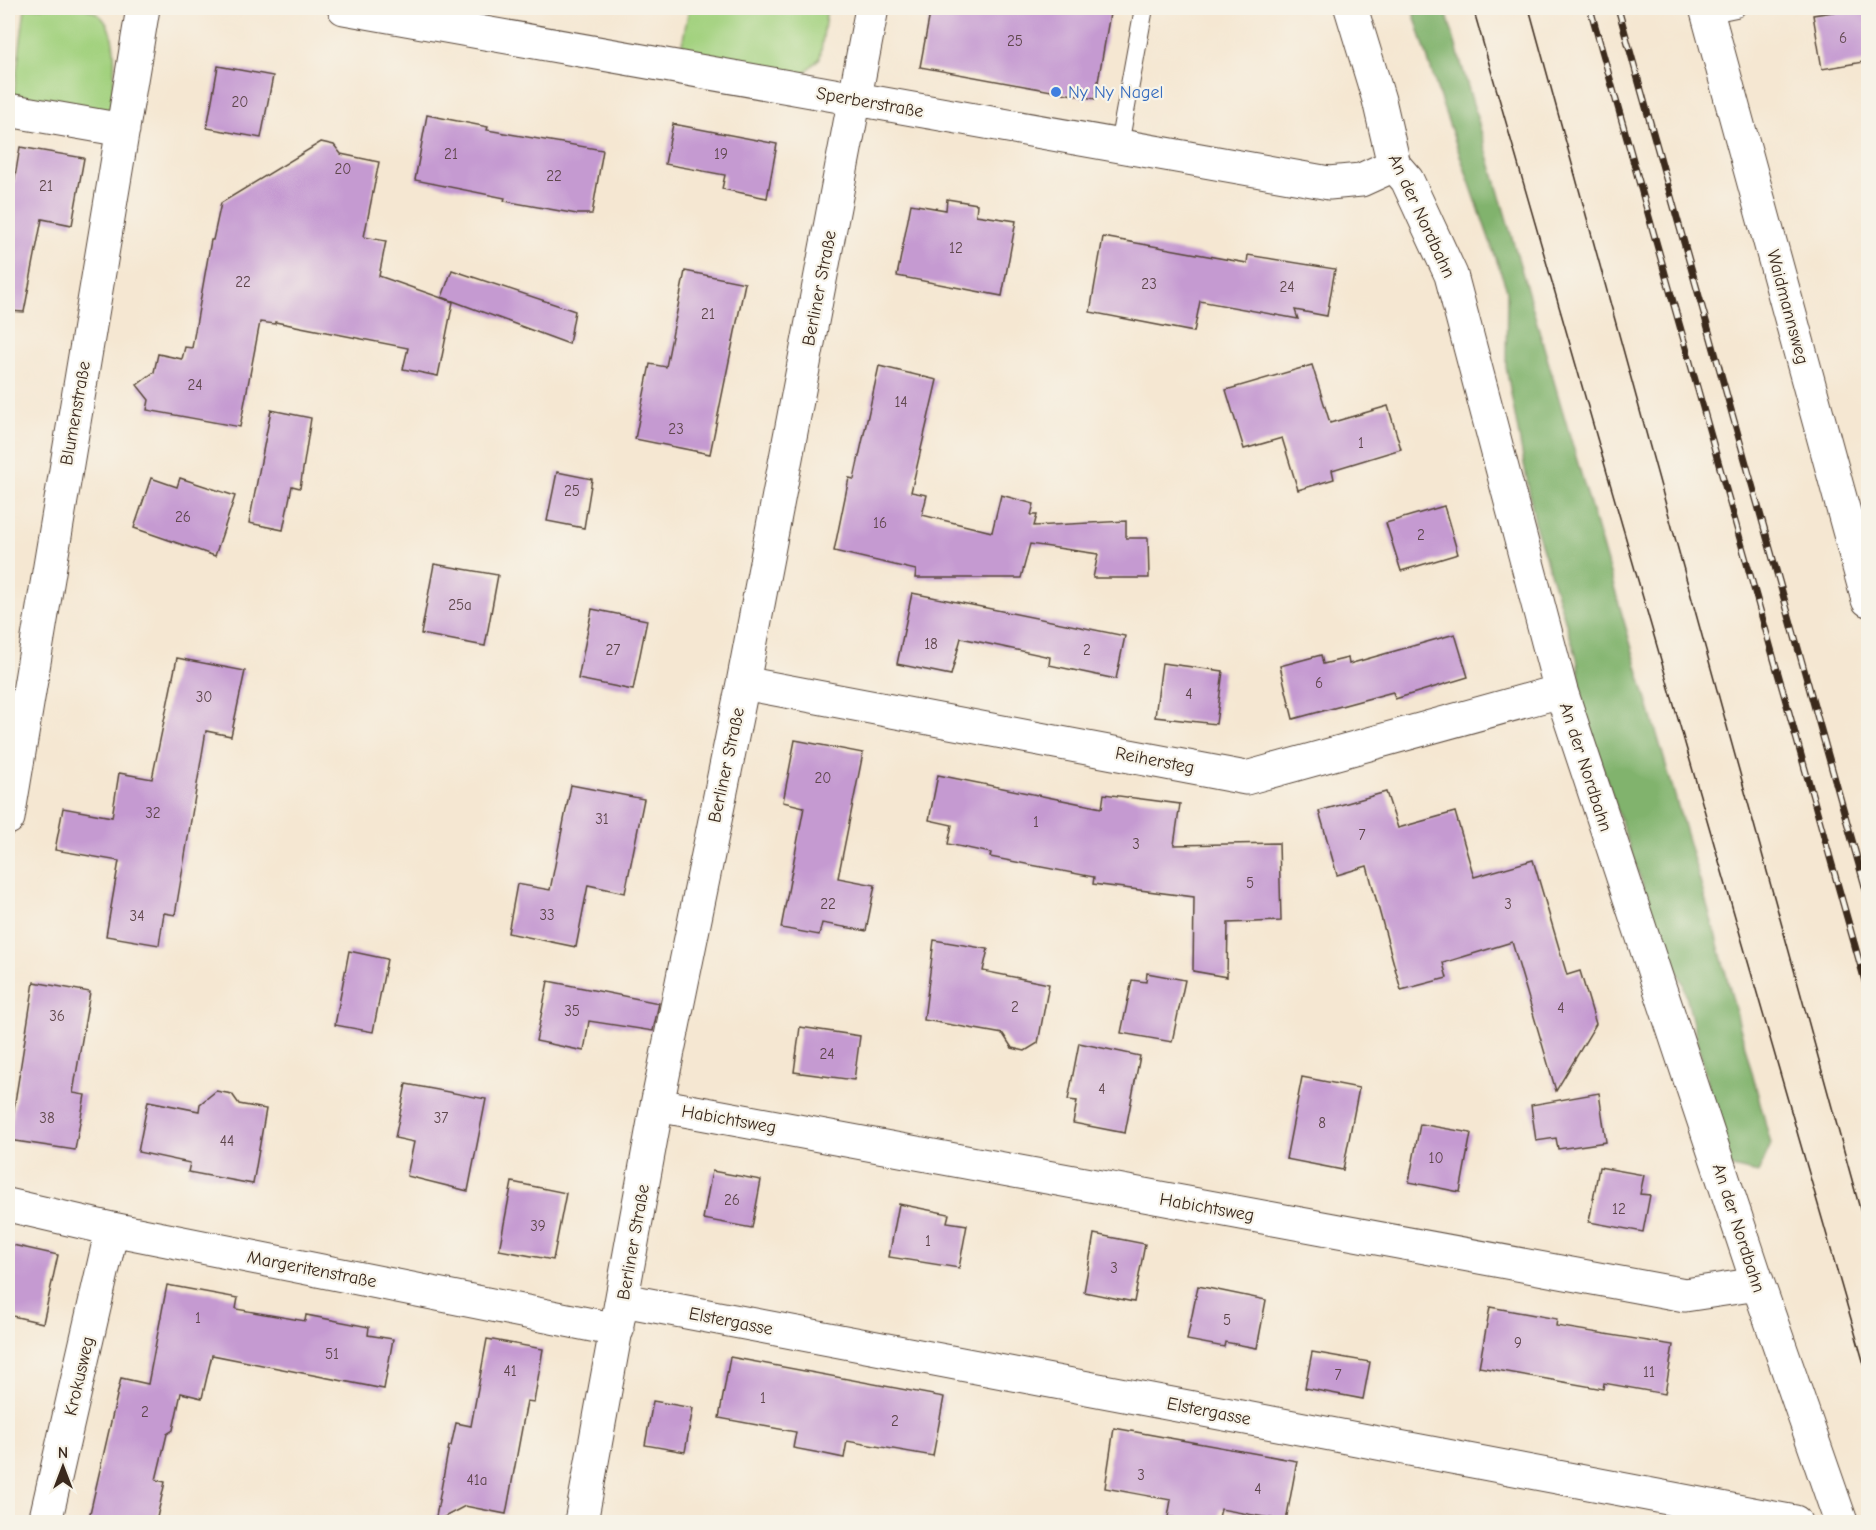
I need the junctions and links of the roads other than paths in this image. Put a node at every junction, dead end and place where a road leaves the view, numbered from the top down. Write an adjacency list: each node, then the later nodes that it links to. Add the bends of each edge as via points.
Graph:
1 (143, 8): 9 (street, Blumenstraße)
2 (344, 8): 7 (street, Sperberstraße)
3 (872, 8): 7 (street, Berliner Straße)
4 (1144, 8): 10 (lane)
5 (1351, 8): 11 (street, An der Nordbahn)
6 (1716, 10): 12 (street, Waidmannsweg)
7 (855, 100): 10 (street, Sperberstraße); 13 (street, Berliner Straße)
8 (8, 110): 9 (street)
9 (123, 130): 15 (street, Blumenstraße)
10 (1119, 145): 11 (street, Sperberstraße, via 1329,183 1361,180)
11 (1394, 165): 14 (street, An der Nordbahn, via 1407,180 1451,275)
12 (1869, 600)
13 (743, 683): 14 (street, Reihersteg, via 1246,778); 17 (street, Berliner Straße)
14 (1561, 691): 20 (street, An der Nordbahn)
15 (16, 704): 16 (street, Blumenstraße)
16 (8, 818)
17 (657, 1105): 20 (street, Habichtsweg, via 1685,1295); 21 (street, Berliner Straße)
18 (8, 1205): 19 (street, Margeritenstraße)
19 (112, 1229): 21 (street, Margeritenstraße); 22 (street, Krokusweg)
20 (1758, 1284): 25 (street, An der Nordbahn)
21 (620, 1315): 23 (street, Berliner Straße); 24 (street, Elstergasse)
22 (45, 1522)
23 (581, 1522)
24 (1795, 1522)
25 (1841, 1522)

